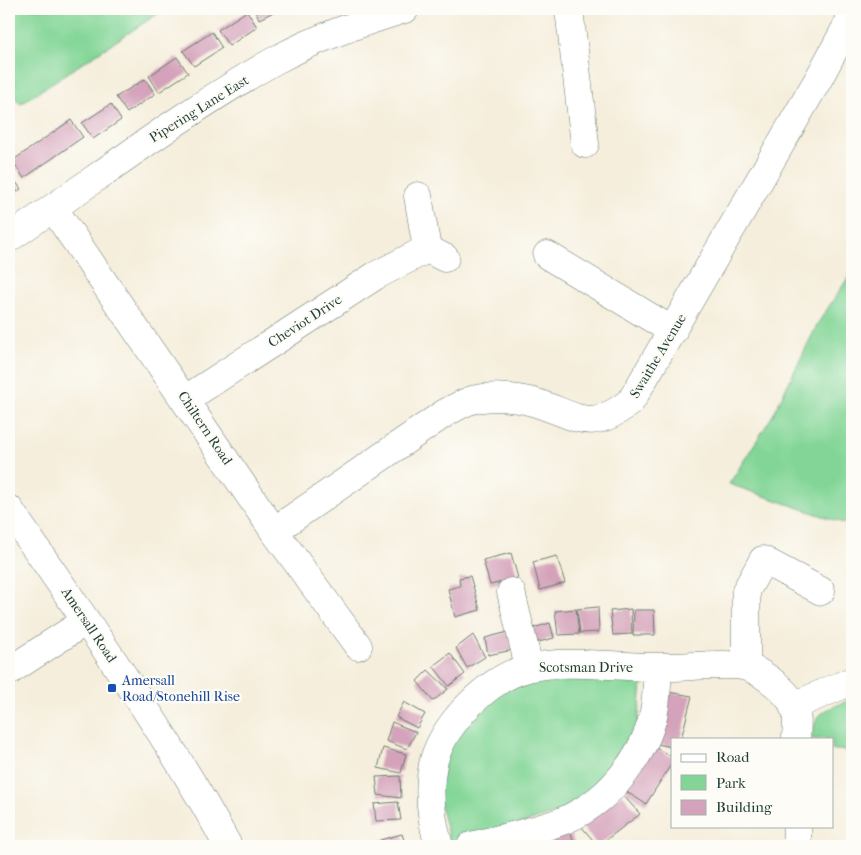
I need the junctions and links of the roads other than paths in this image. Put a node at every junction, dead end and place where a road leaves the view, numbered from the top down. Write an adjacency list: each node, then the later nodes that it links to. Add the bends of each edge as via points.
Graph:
1 (569, 9): 4 (street)
2 (852, 9): 9 (street, Swaithe Avenue, via 849,22 820,78)
3 (398, 10): 6 (street, Pipering Lane East, via 359,22 274,61 134,150)
4 (585, 144)
5 (418, 196): 10 (street, Cheviot Drive, via 436,254 374,276)
6 (54, 208): 7 (street, Pipering Lane East); 10 (street, Chiltern Road)
7 (9, 238)
8 (547, 255): 9 (street)
9 (672, 331): 12 (street, Swaithe Avenue, via 632,401 616,414 594,421 567,416 532,402 500,398 470,401 445,413)
10 (186, 399): 12 (street, Chiltern Road)
11 (9, 508): 15 (street, Amersall Road)
12 (274, 530): 16 (street, Chiltern Road)
13 (821, 591): 17 (street, via 763,560 746,591)
14 (511, 592): 18 (street)
15 (86, 621): 20 (street); 25 (street, Amersall Road, via 159,728)
16 (358, 646)
17 (746, 667): 19 (street, Scotsman Drive); 22 (street, via 768,680)
18 (529, 668): 19 (street, Scotsman Drive, via 578,664); 26 (street, Scotsman Drive, via 490,685 466,707 448,732 434,760 430,793 432,822)
19 (658, 668): 27 (street, via 655,706 648,732 634,760 611,788 591,806 566,820)
20 (9, 671)
21 (852, 681): 22 (street)
22 (793, 706): 23 (street)
23 (796, 738)
24 (797, 828): 28 (street)
25 (228, 846)
26 (439, 846)
27 (471, 846)
28 (797, 846)

